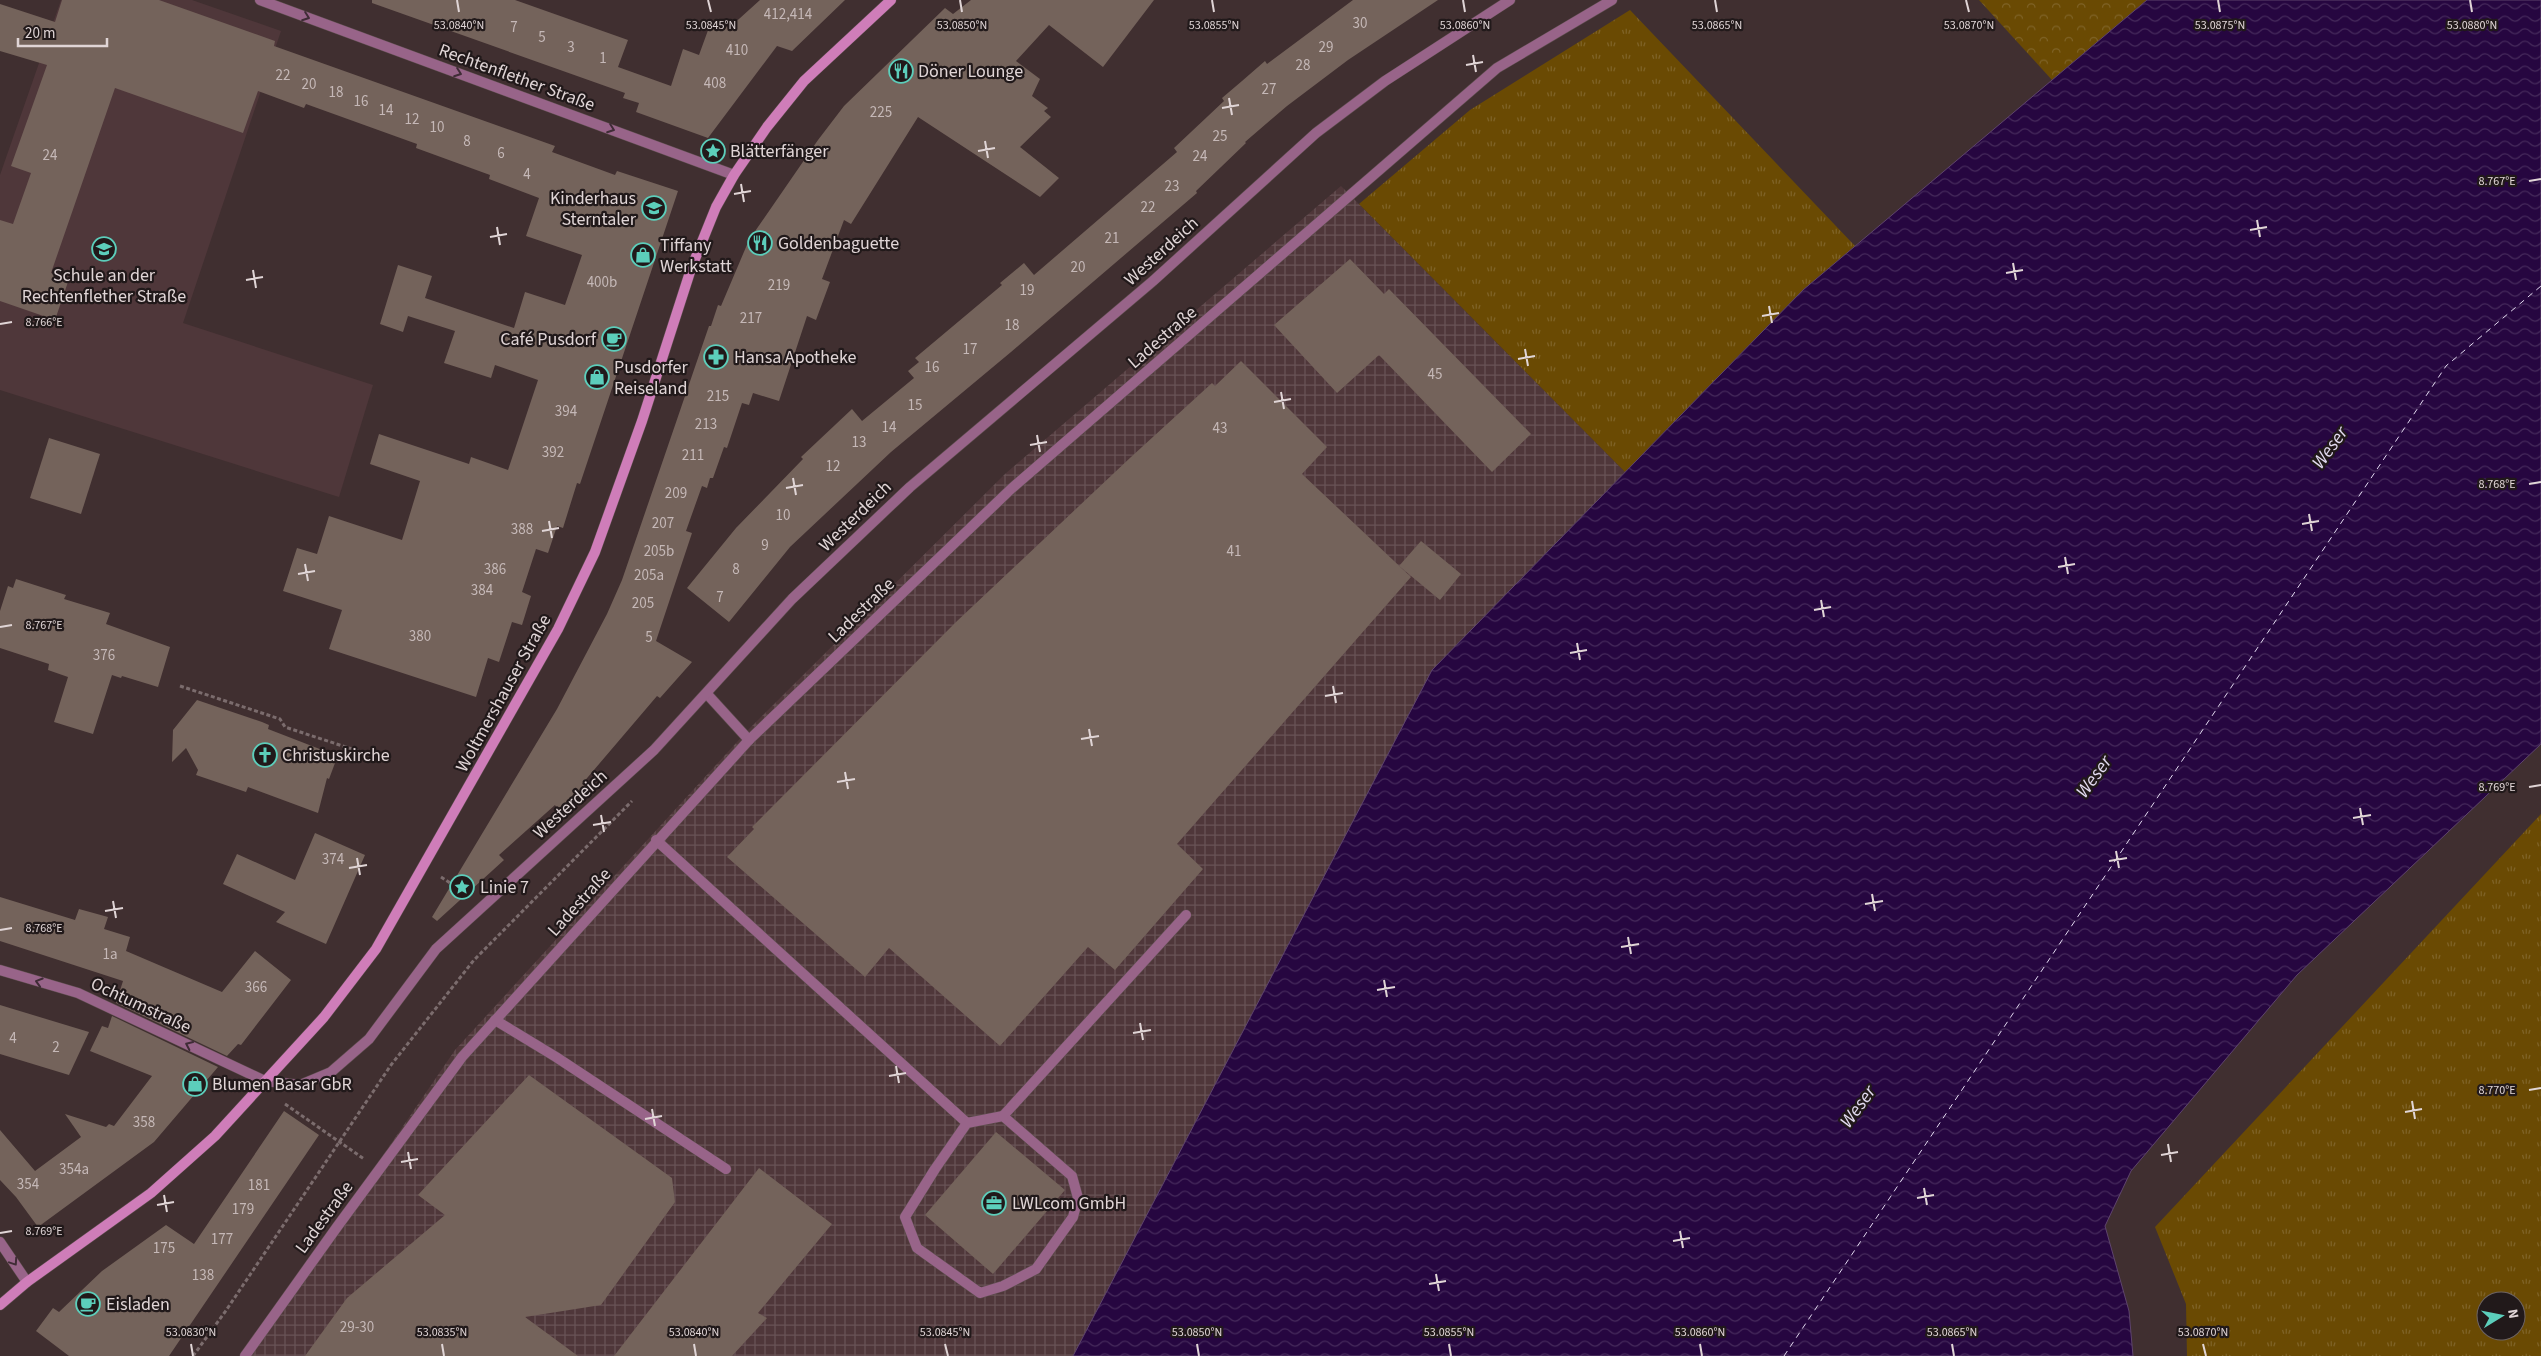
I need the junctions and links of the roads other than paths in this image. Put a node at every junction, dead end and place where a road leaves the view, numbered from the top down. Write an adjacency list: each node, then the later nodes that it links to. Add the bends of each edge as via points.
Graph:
1 (260, 0): 5 (street, Rechtenflether Straße, one-way to 5)
2 (891, 0): 5 (street, Woltmershauser Straße, via 804,82)
3 (1510, 0): 6 (street, Westerdeich, via 1385,81 1316,133 1153,281 910,487 792,599)
4 (1612, 0): 7 (street, Ladestraße, via 1497,68 1011,489)
5 (734, 175): 12 (street, Woltmershauser Straße, via 716,207 690,269 642,421 595,552 558,629 376,949 324,1017)
6 (707, 694): 7 (street); 12 (street, Westerdeich, via 654,750 436,949 369,1039 331,1072 300,1085)
7 (749, 740): 8 (street, Ladestraße)
8 (656, 840): 11 (street, Ladestraße); 14 (street)
9 (1186, 916): 13 (street)
10 (0, 970): 12 (street, Ochtumstraße, one-way to 10, via 78,994)
11 (495, 1020): 15 (street); 19 (street, Ladestraße, via 456,1065 336,1227)
12 (264, 1081): 17 (street, Woltmershauser Straße, via 215,1136 151,1193)
13 (1003, 1116): 14 (street); 14 (street, via 1072,1176 1078,1198 1073,1217 1036,1268 1003,1286 980,1293 918,1248 906,1217)
14 (967, 1123)
15 (726, 1170)
16 (0, 1242): 17 (street, one-way to 17)
17 (27, 1282): 18 (street, Woltmershauser Straße)
18 (0, 1305)
19 (246, 1356)

